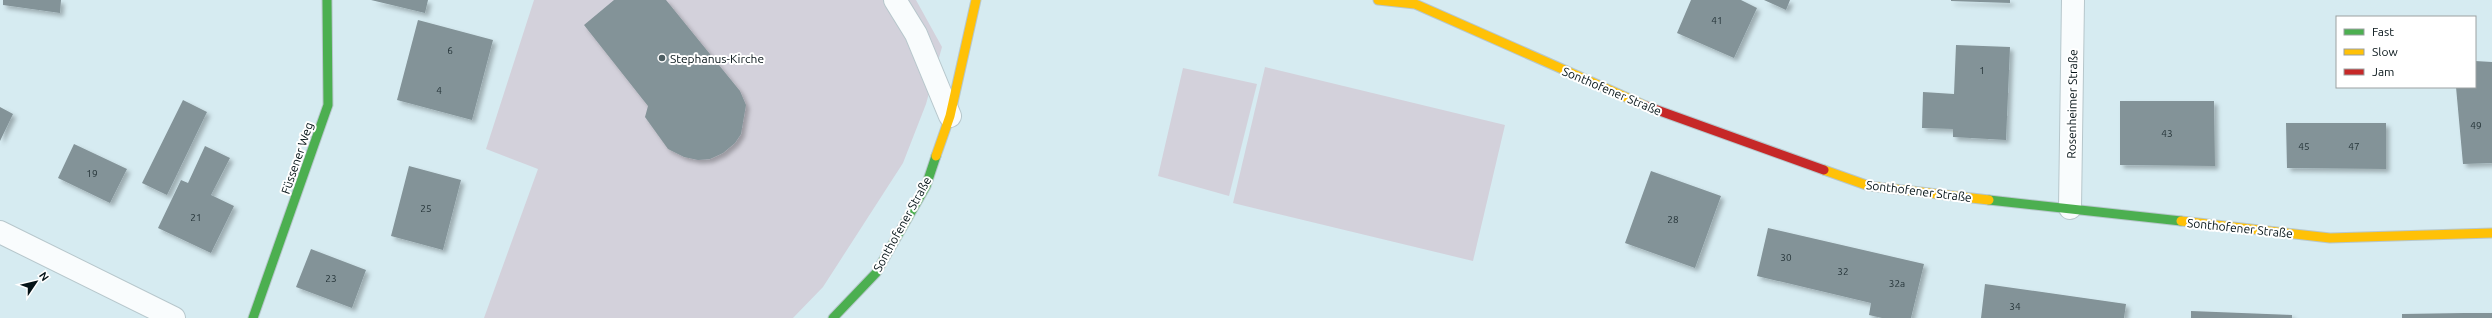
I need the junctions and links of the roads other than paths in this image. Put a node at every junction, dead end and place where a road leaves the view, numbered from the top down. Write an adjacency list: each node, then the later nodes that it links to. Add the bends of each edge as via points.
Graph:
1 (328, 0): 11 (street, Füssener Weg, via 328,105)
2 (895, 0): 6 (street, via 916,34)
3 (976, 0): 6 (street, Sonthofener Straße)
4 (1378, 0): 7 (street, Sonthofener Straße, via 1415,4 1634,102 1868,186)
5 (2073, 0): 7 (street, Rosenheimer Straße)
6 (950, 116): 12 (street, Sonthofener Straße, via 926,186 876,273)
7 (2070, 208): 9 (street, Sonthofener Straße, via 2330,238)
8 (0, 232): 10 (street)
9 (2492, 233)
10 (174, 318)
11 (253, 318)
12 (833, 318)

